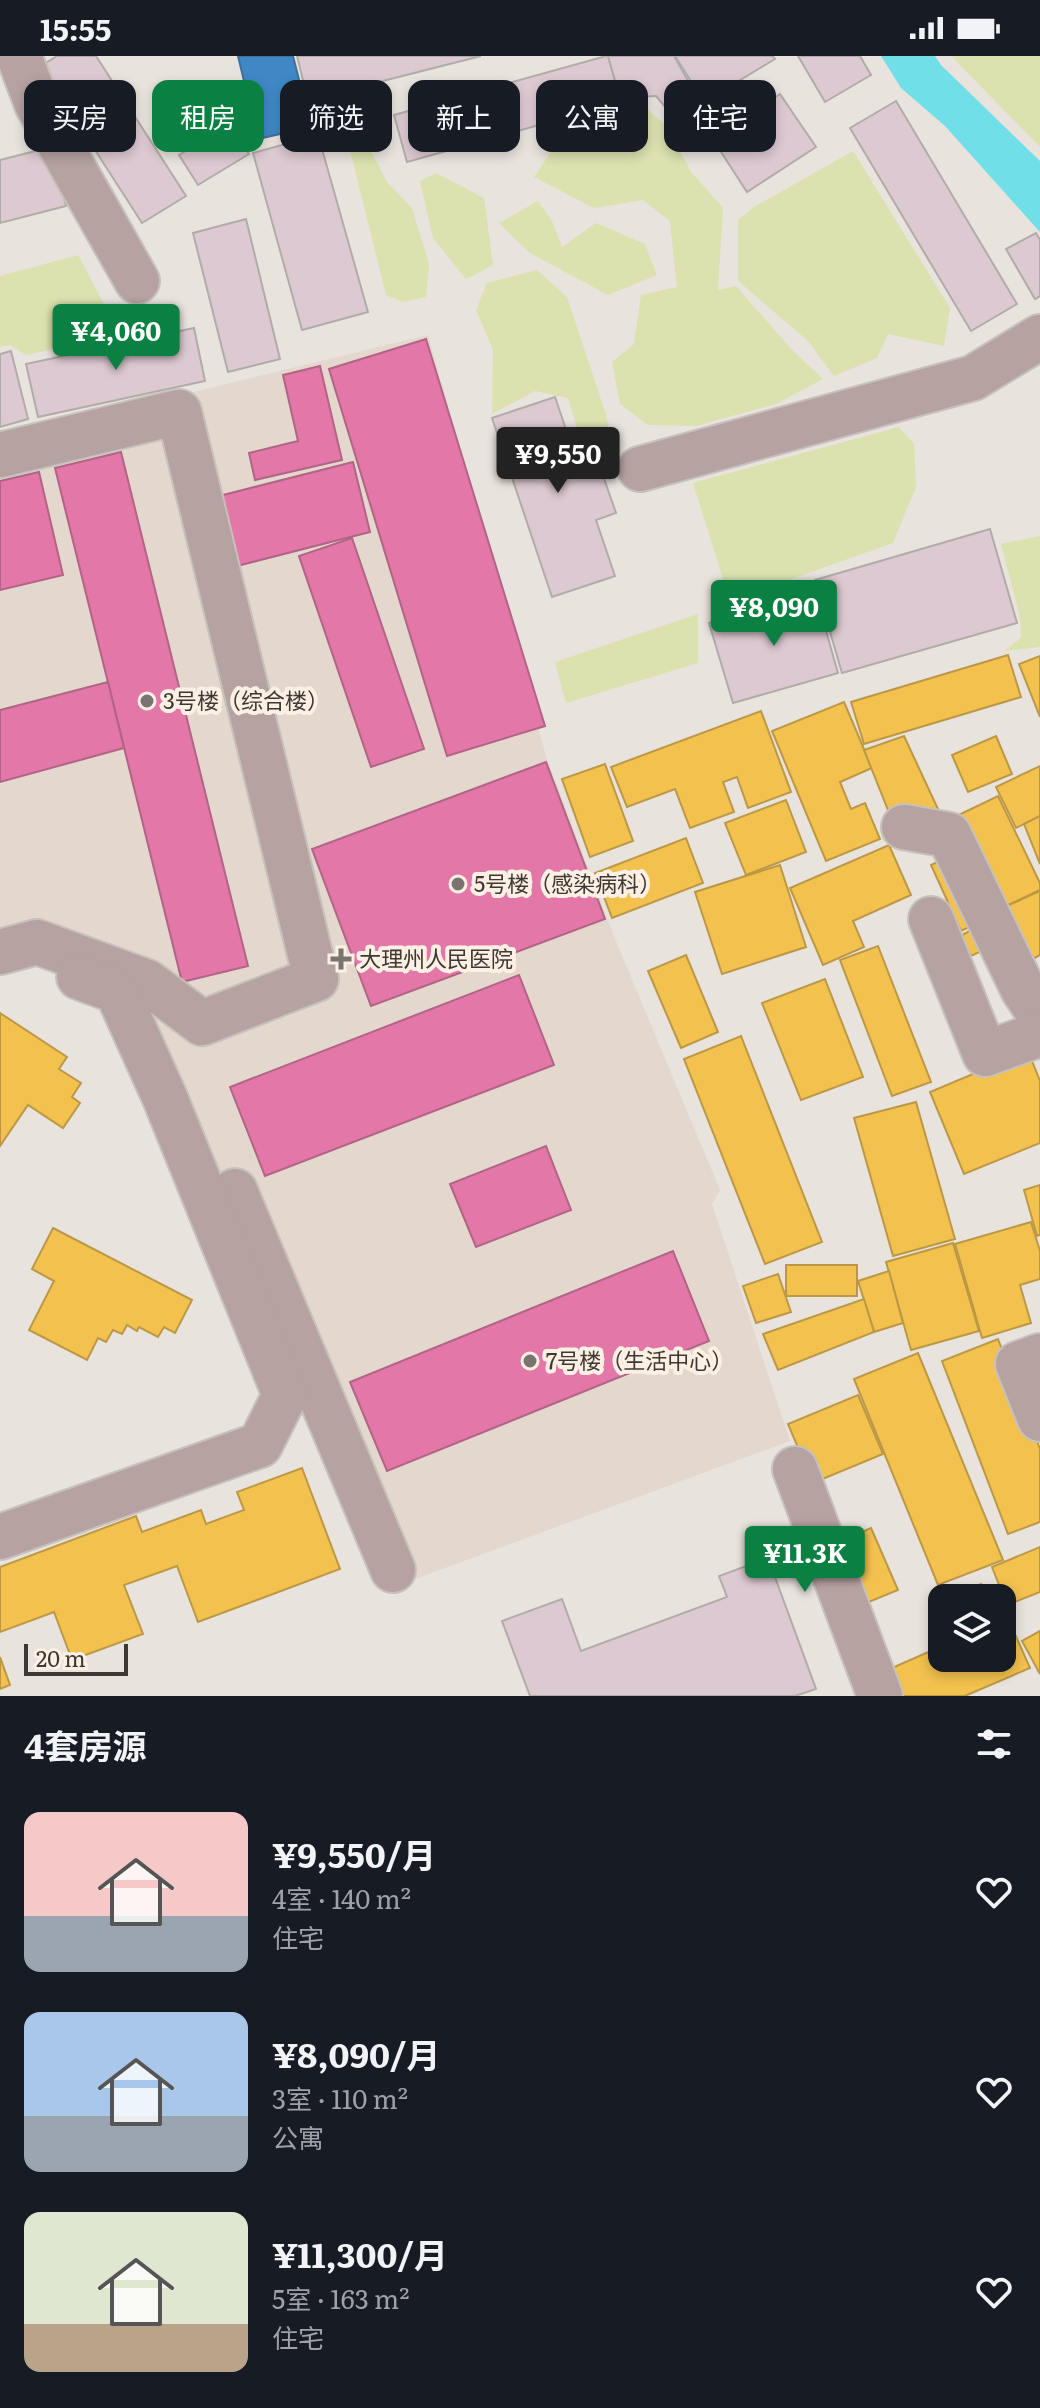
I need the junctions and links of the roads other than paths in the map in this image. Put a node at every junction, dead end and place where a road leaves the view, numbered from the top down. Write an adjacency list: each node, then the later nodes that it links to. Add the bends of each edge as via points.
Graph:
1 (19, 56): 2 (street, via 37,104)
2 (137, 281)
3 (1040, 337): 5 (street, via 973,378)
4 (0, 455): 10 (street, via 179,412 316,979 202,1023)
5 (640, 469)
6 (904, 827): 11 (street, via 949,835)
7 (931, 919): 12 (street, via 985,1054)
8 (0, 952): 10 (street, via 37,942)
9 (0, 974): 16 (street, via 44,963 117,991 285,1395 260,1445)
10 (147, 982): 17 (street)
11 (1040, 1015)
12 (1040, 1034)
13 (1040, 1356): 14 (street, via 1018,1364)
14 (1040, 1419)
15 (795, 1469): 18 (street)
16 (0, 1537)
17 (393, 1570)
18 (880, 1696)

